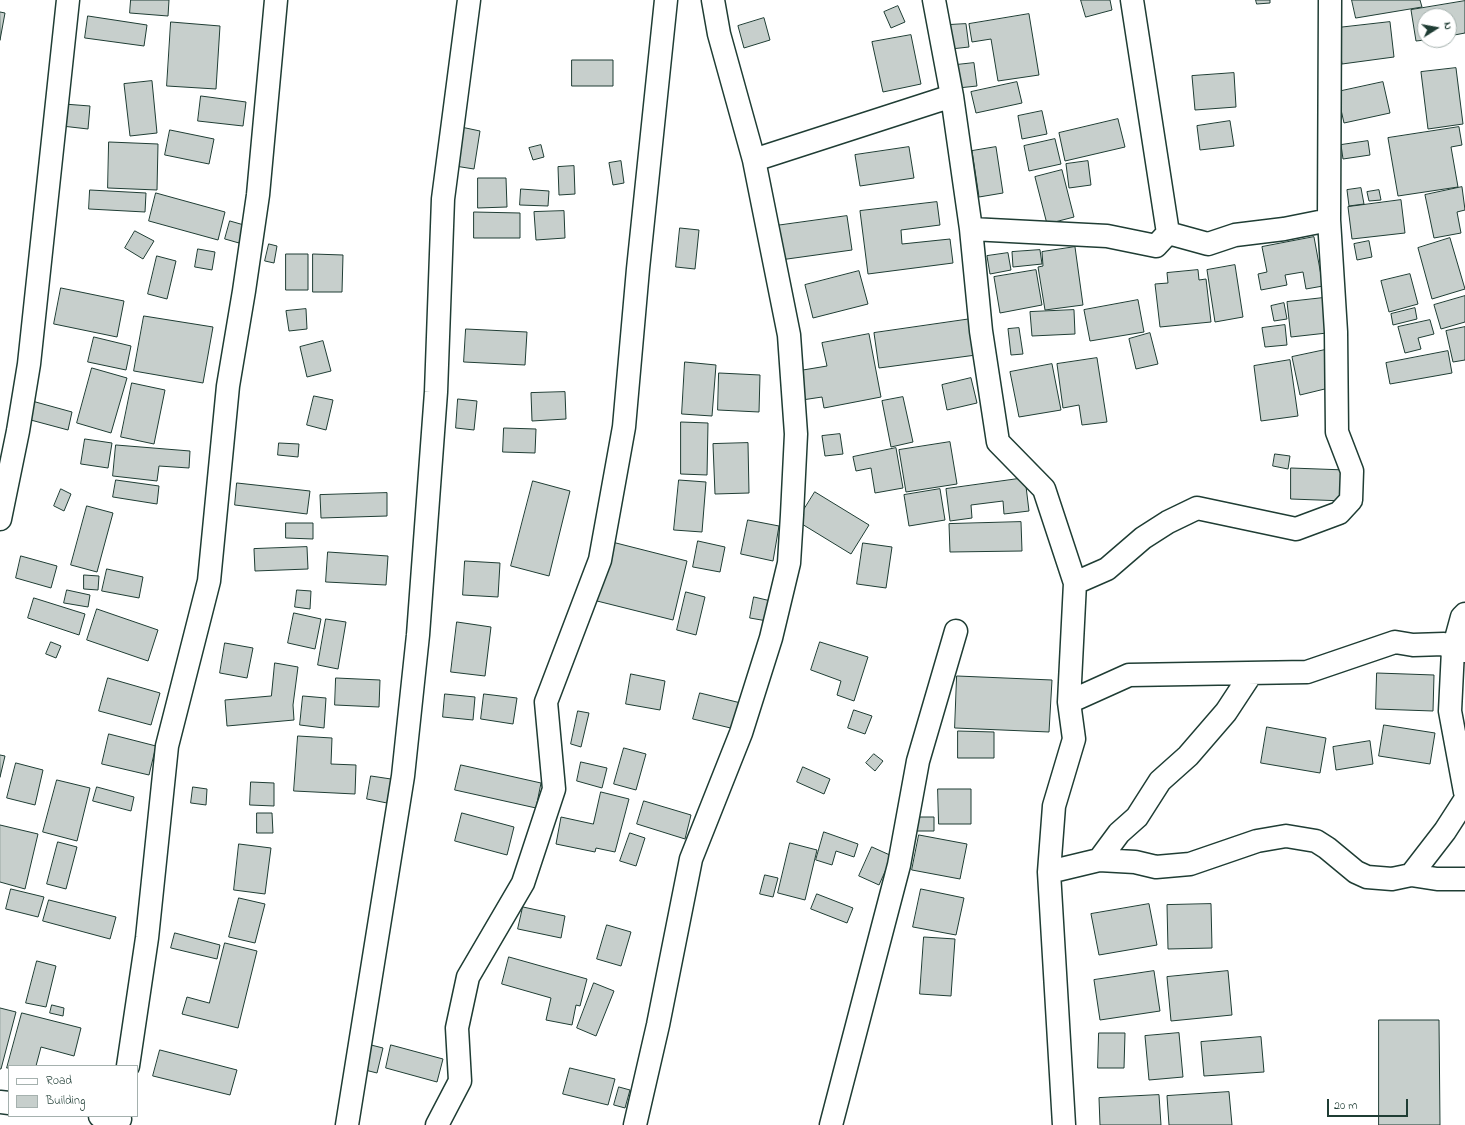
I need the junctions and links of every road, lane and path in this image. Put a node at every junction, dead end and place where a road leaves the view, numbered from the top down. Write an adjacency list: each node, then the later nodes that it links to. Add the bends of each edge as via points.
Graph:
1 (68, 0): 14 (street, via 29,364)
2 (276, 0): 27 (street, via 258,195 228,386 209,581 167,746 147,938)
3 (469, 0): 28 (street, via 443,199 436,392 418,635 403,776)
4 (666, 0): 29 (street, via 624,427 600,560 546,702 554,789 523,883 468,977 457,1028 460,1081)
5 (713, 0): 10 (street, via 719,34)
6 (934, 0): 9 (street)
7 (1132, 0): 13 (street)
8 (1330, 0): 11 (street)
9 (952, 96): 10 (street); 12 (street)
10 (754, 160): 30 (street, via 789,335 796,434 789,563 771,638 741,732 690,859)
11 (1330, 220): 13 (street, via 1284,229 1235,234 1208,244); 15 (street, via 1336,332 1337,432 1352,471 1351,500 1339,513 1296,529 1197,508 1143,538 1107,569)
12 (971, 229): 13 (street, via 1107,236 1156,246); 15 (street, via 980,331 998,442 1044,489)
13 (1168, 232)
14 (0, 519)
15 (1075, 583): 20 (street)
16 (1465, 614): 18 (street, via 1462,616)
17 (956, 631): 31 (street, via 918,761 899,865)
18 (1459, 650): 19 (street, via 1444,644 1413,645 1395,642 1307,672); 21 (street, via 1450,711)
19 (1251, 674): 20 (street, via 1205,672 1129,675); 23 (street, via 1226,712 1188,756 1160,781 1137,817 1119,833)
20 (1068, 702): 24 (street, via 1074,739 1054,806)
21 (1465, 792)
22 (1465, 800): 25 (street)
23 (1099, 860): 24 (street); 25 (street, via 1135,862 1156,867 1190,864 1257,841 1286,836 1316,841 1356,872 1367,877 1392,879)
24 (1050, 872): 32 (street)
25 (1411, 875): 26 (street, via 1437,879)
26 (1465, 879)
27 (128, 1065)
28 (347, 1125)
29 (437, 1125)
30 (636, 1125)
31 (831, 1125)
32 (1064, 1125)

